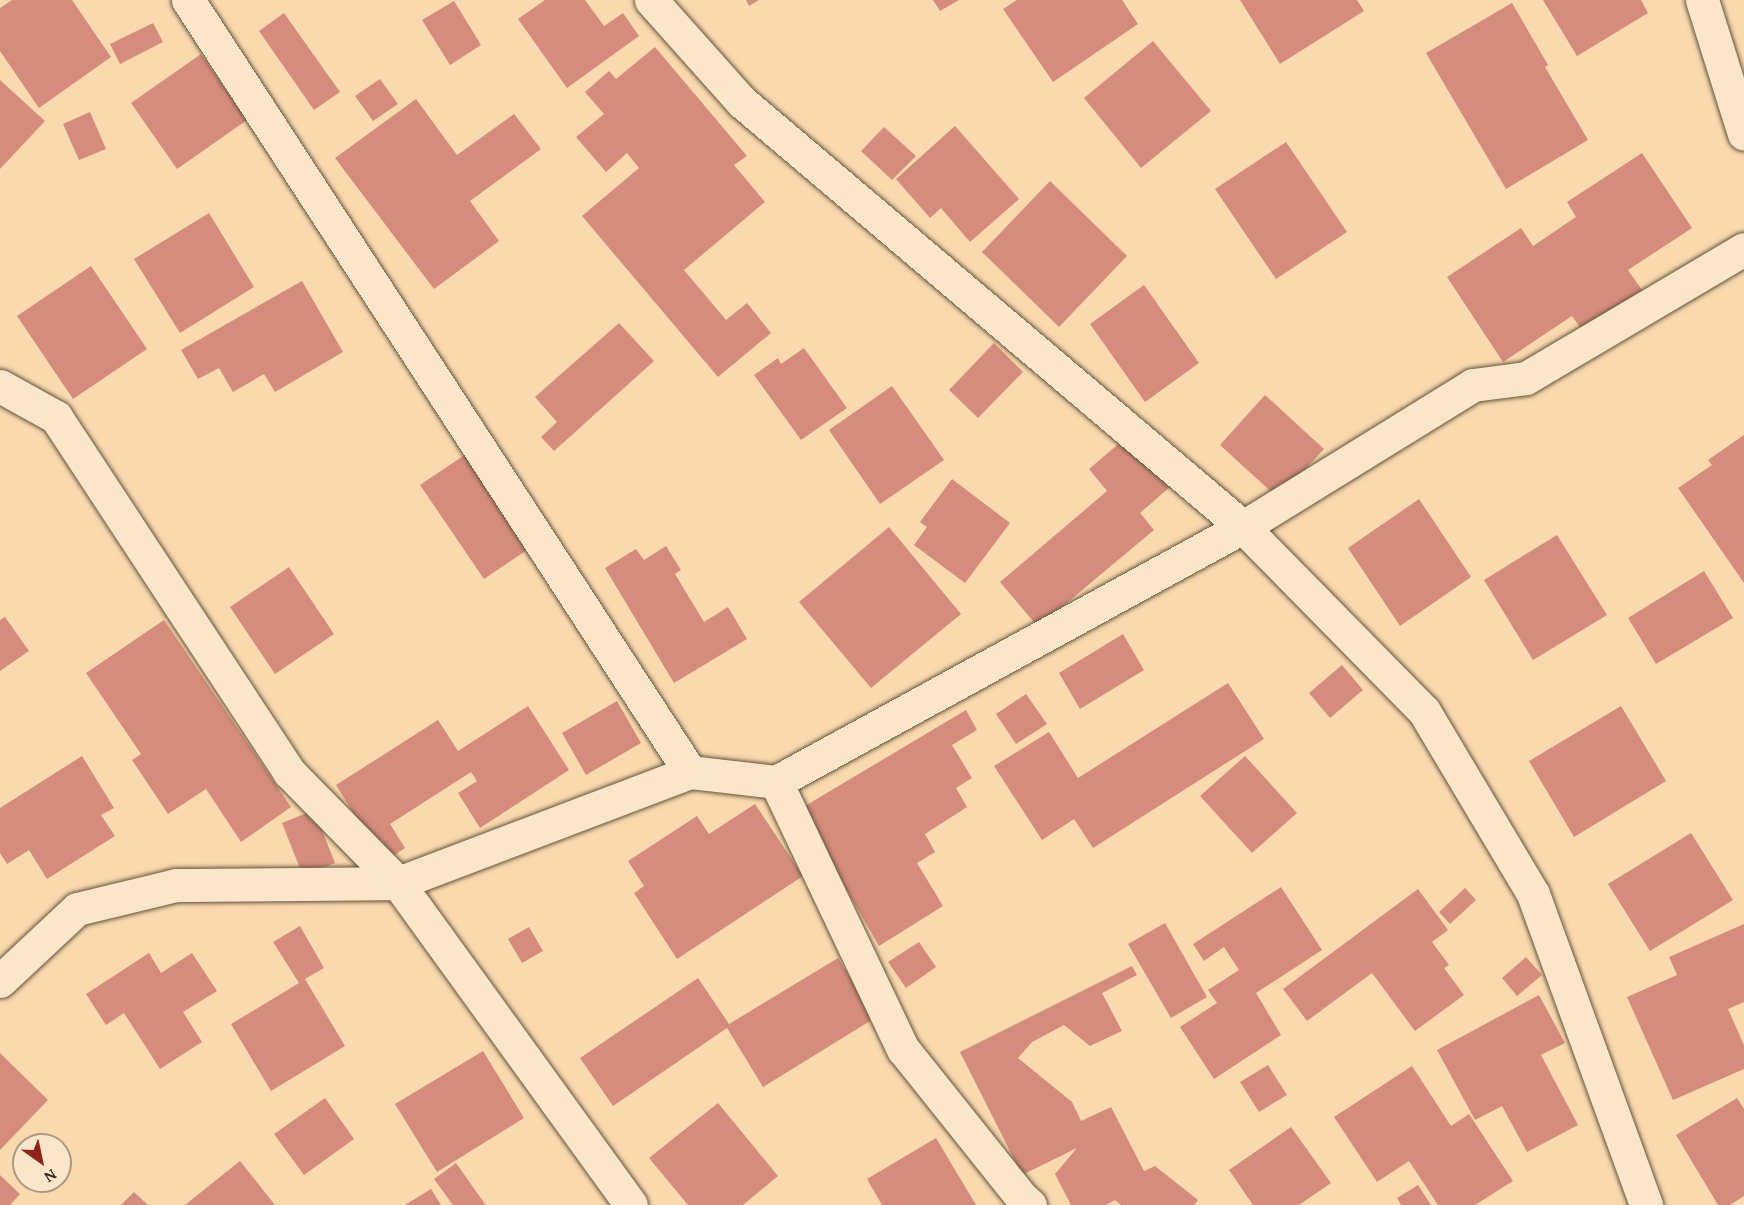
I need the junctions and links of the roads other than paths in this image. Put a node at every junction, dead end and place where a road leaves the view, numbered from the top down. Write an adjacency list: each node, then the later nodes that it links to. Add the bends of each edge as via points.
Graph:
1 (188, 0): 8 (street)
2 (651, 0): 7 (street, via 742,102)
3 (1702, 0): 4 (street)
4 (1744, 134)
5 (1744, 249): 7 (street, via 1526,378 1473,385)
6 (0, 386): 10 (street, via 56,417 289,772)
7 (1243, 527): 9 (street); 14 (street, via 1424,711 1533,894)
8 (690, 772): 9 (street); 10 (street)
9 (776, 782): 13 (street, via 903,1049)
10 (398, 883): 11 (street, via 176,885 77,909); 12 (street)
11 (0, 981)
12 (631, 1205)
13 (1030, 1205)
14 (1646, 1205)

